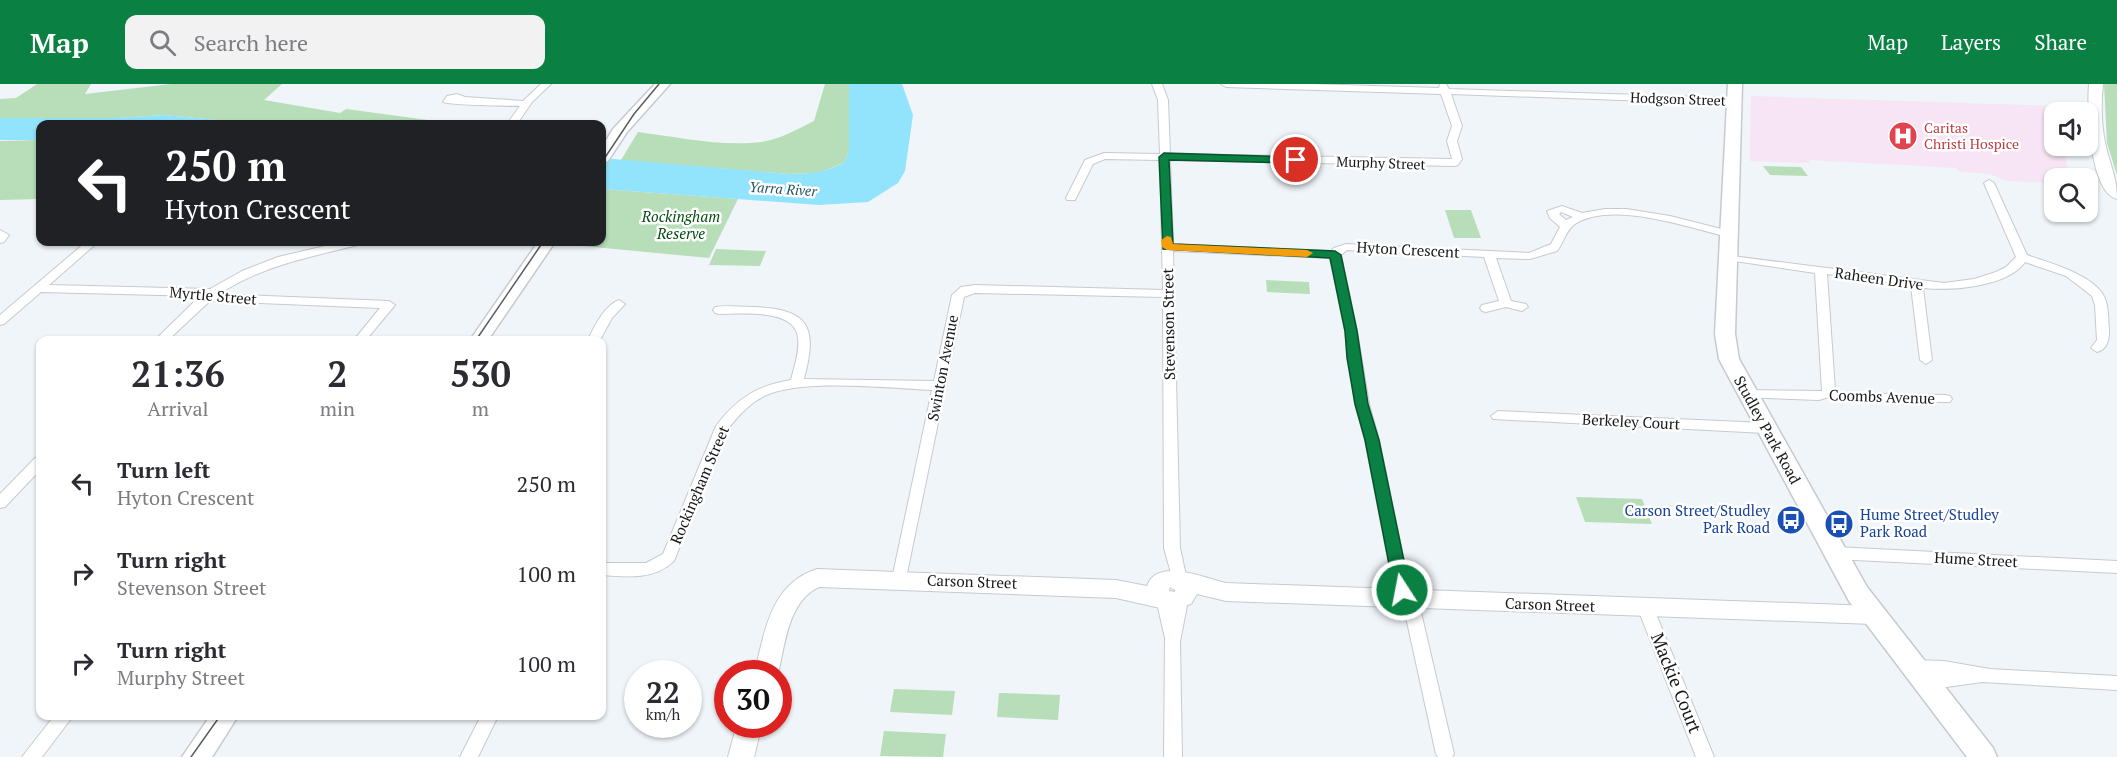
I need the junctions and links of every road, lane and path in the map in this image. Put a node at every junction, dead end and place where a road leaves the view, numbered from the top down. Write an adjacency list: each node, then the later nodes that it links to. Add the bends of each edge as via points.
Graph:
1 (546, 84): 12 (street)
2 (646, 84): 14 (main road)
3 (663, 84): 14 (main road)
4 (1157, 84): 11 (street, Stevenson Street)
5 (1167, 84): 11 (street, Stevenson Street)
6 (1226, 84): 8 (street, Hodgson Street)
7 (2096, 84): 18 (street, via 2097,147)
8 (1444, 88): 9 (street, Hodgson Street); 16 (street, Murphy Street, via 1457,126 1452,141 1457,159 1454,164)
9 (1734, 89): 23 (main road, Studley Park Road)
10 (460, 100): 12 (street)
11 (1163, 100): 16 (street, Stevenson Street)
12 (526, 104): 13 (street)
13 (515, 120)
14 (621, 129): 15 (main road)
15 (606, 152)
16 (1164, 157): 19 (street, Murphy Street, via 1094,159); 28 (street, Stevenson Street)
17 (1989, 183): 32 (street)
18 (2117, 194)
19 (1071, 198)
20 (1583, 217): 21 (street, Hyton Crescent); 21 (street, Hyton Crescent, via 1562,209 1552,211); 23 (street, Hyton Crescent, via 1633,214)
21 (1566, 226): 29 (street, Hyton Crescent, via 1557,244 1546,252 1530,256)
22 (0, 233): 24 (street)
23 (1729, 234): 31 (main road, Studley Park Road)
24 (0, 240)
25 (87, 246): 35 (street)
26 (337, 246): 37 (street, via 263,265)
27 (543, 246): 46 (main road)
28 (1167, 247): 30 (street, Hyton Crescent); 36 (street, Stevenson Street)
29 (1489, 254): 30 (street, Hyton Crescent, via 1346,247); 38 (street)
30 (1335, 255): 64 (street, via 1362,404)
31 (1728, 257): 33 (street, Raheen Drive); 53 (main road, Studley Park Road, via 1726,346)
32 (2022, 257): 34 (street, Raheen Drive, via 2015,268 1972,283); 48 (street, via 2070,274 2097,294 2103,340)
33 (1821, 271): 34 (street, Raheen Drive); 52 (street)
34 (1917, 285): 49 (street)
35 (38, 288): 37 (street, Myrtle Street); 43 (street)
36 (1169, 294): 51 (street, Swinton Avenue, via 965,290 957,298); 63 (street, Stevenson Street)
37 (209, 295): 44 (street); 45 (street, Myrtle Street, via 389,305)
38 (1506, 303): 40 (street); 41 (street)
39 (619, 304): 47 (street)
40 (1522, 307)
41 (1486, 308)
42 (719, 310): 50 (street, via 775,312 789,315 800,324 807,344)
43 (0, 321)
44 (165, 336)
45 (363, 336)
46 (482, 336)
47 (596, 336)
48 (2097, 348)
49 (1926, 360)
50 (797, 382): 51 (street, Rockingham Street); 61 (street, Rockingham Street, via 753,397 727,420 664,562 645,571)
51 (939, 386): 62 (street, Swinton Avenue)
52 (1829, 393): 53 (street, Coombs Avenue); 54 (street, Coombs Avenue, via 1845,397)
53 (1747, 394): 56 (main road, Studley Park Road)
54 (1945, 399)
55 (1498, 416): 56 (street, Berkeley Court)
56 (1765, 428): 59 (main road, Studley Park Road)
57 (36, 466): 58 (street)
58 (0, 503)
59 (1835, 553): 60 (street, Hume Street); 66 (main road, Studley Park Road)
60 (2117, 567)
61 (606, 569)
62 (900, 579): 63 (street, Carson Street); 67 (street, Carson Street, via 808,580 791,596)
63 (1172, 590): 64 (street, Carson Street); 79 (street, Stevenson Street)
64 (1407, 599): 65 (street, Carson Street); 74 (street)
65 (1646, 609): 66 (street, Carson Street); 80 (street, Mackie Court)
66 (1873, 615): 68 (main road, Studley Park Road)
67 (770, 660)
68 (1919, 675): 69 (street); 81 (main road, Studley Park Road)
69 (2117, 683)
70 (61, 720): 75 (street)
71 (222, 720): 76 (main road)
72 (487, 720): 77 (street)
73 (746, 738): 78 (street)
74 (1444, 754)
75 (31, 757)
76 (196, 757)
77 (469, 757)
78 (741, 757)
79 (1173, 757)
80 (1705, 757)
81 (1983, 757)

